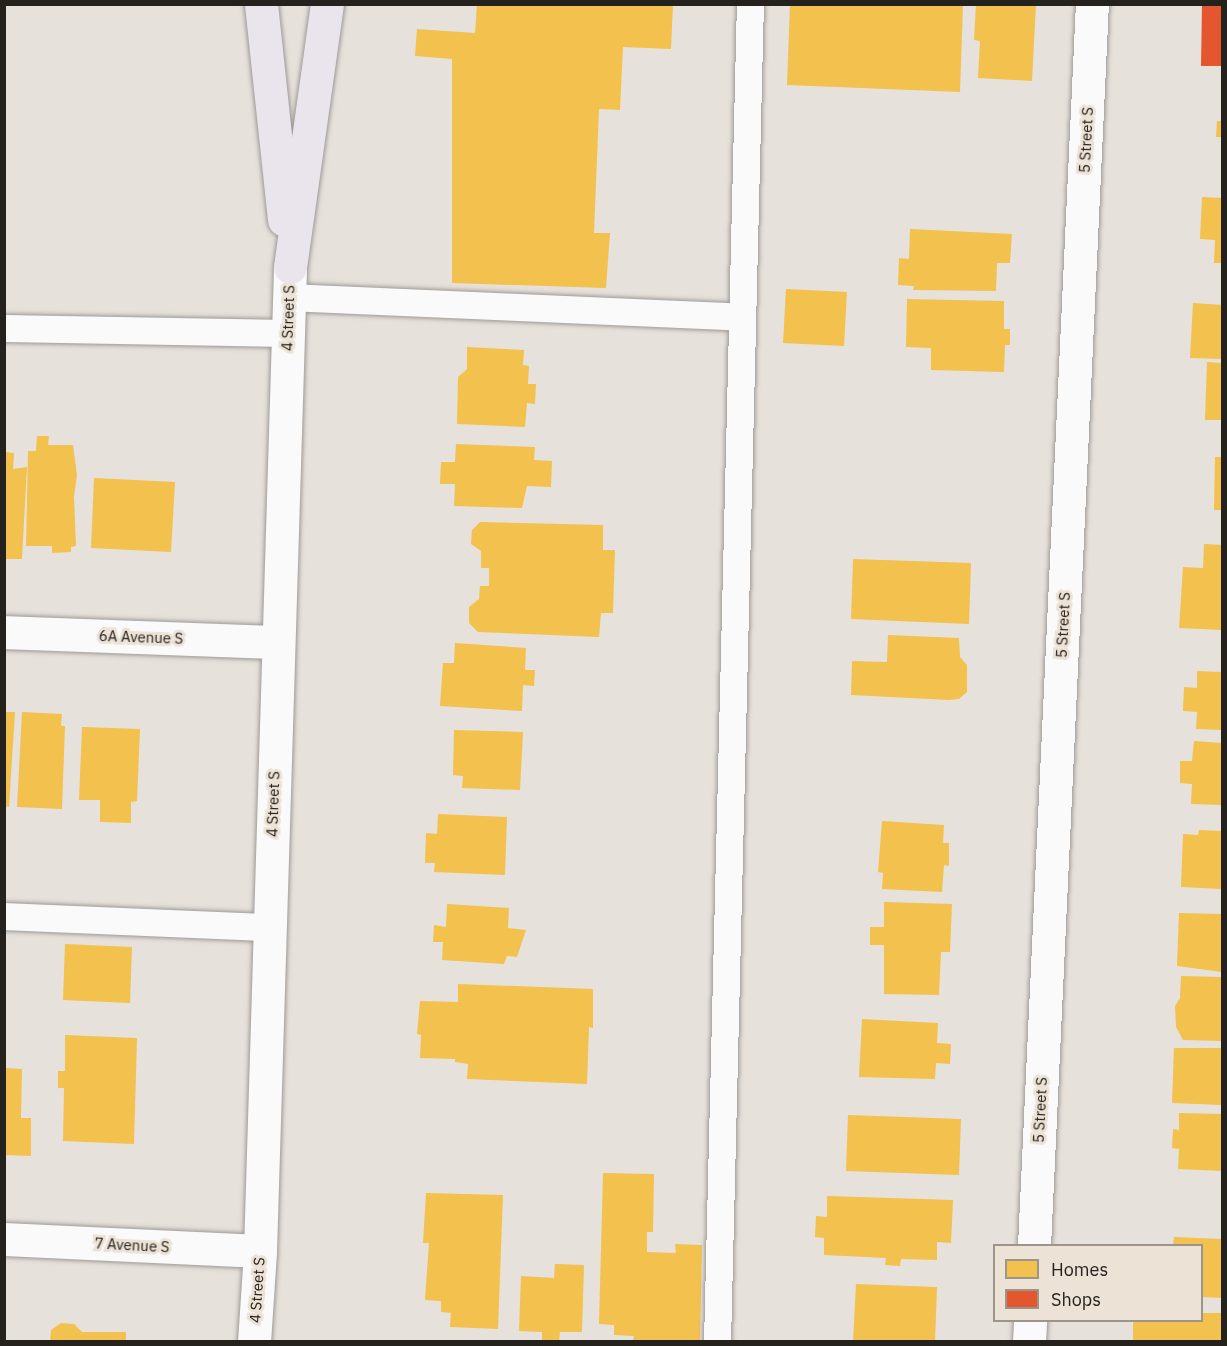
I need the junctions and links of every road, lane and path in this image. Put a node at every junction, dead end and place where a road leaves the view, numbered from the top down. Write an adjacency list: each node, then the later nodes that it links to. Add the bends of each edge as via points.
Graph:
1 (261, 4): 5 (highway)
2 (327, 4): 5 (highway)
3 (750, 4): 6 (lane)
4 (1092, 4): 14 (street, 5 Street S)
5 (289, 282): 6 (lane); 8 (street, 4 Street S)
6 (742, 317): 18 (lane)
7 (4, 328): 8 (lane)
8 (288, 333): 10 (street, 4 Street S)
9 (4, 632): 10 (street, 6A Avenue S)
10 (278, 642): 12 (street, 4 Street S)
11 (4, 916): 12 (lane)
12 (269, 927): 15 (street, 4 Street S)
13 (4, 1239): 15 (street, 7 Avenue S)
14 (1034, 1244)
15 (260, 1251): 17 (street, 4 Street S)
16 (1030, 1322): 19 (street)
17 (254, 1341)
18 (717, 1341)
19 (1029, 1341)

